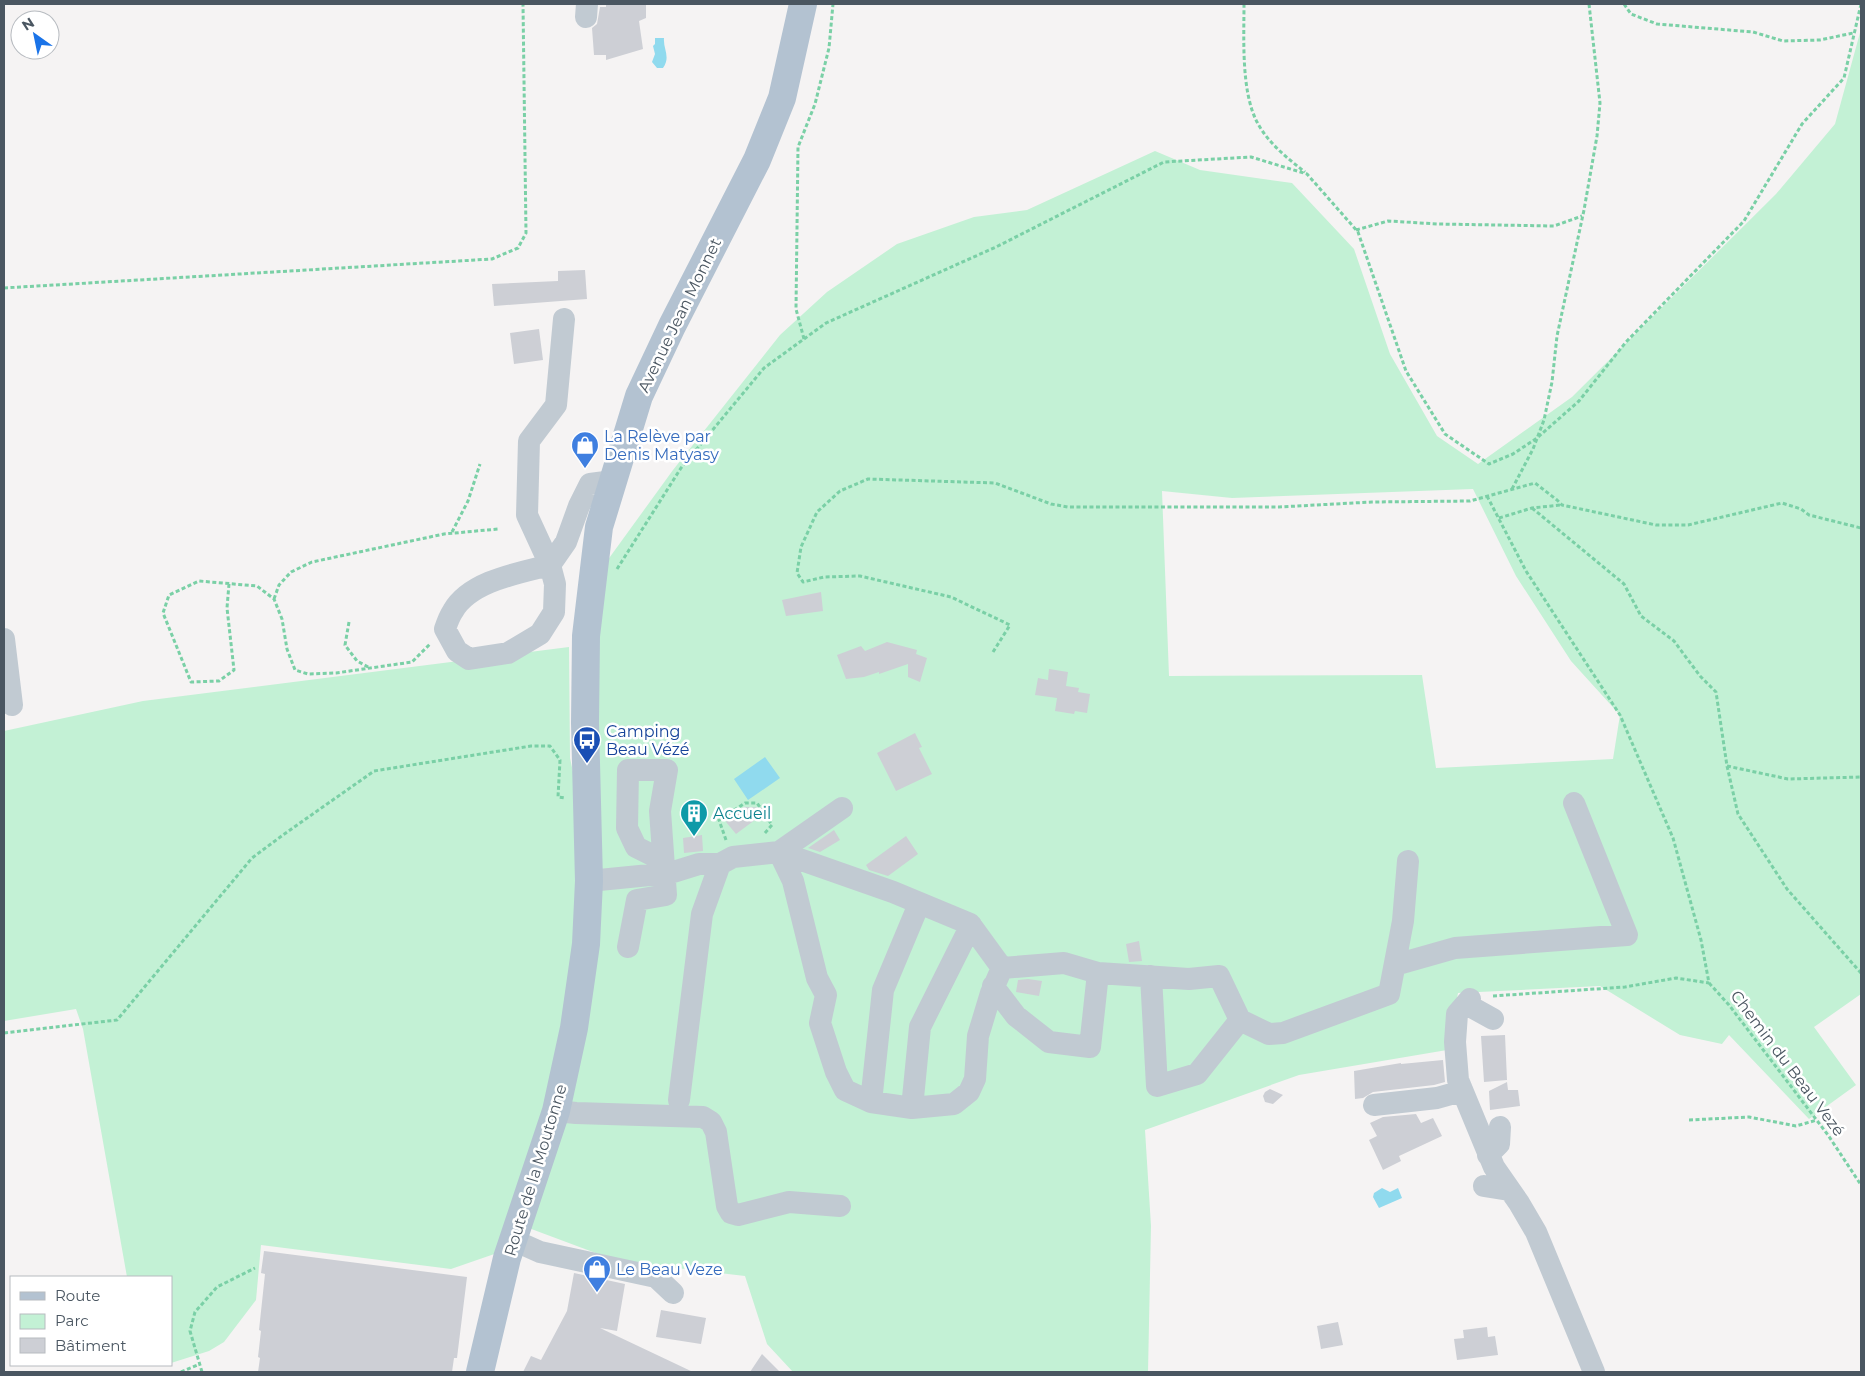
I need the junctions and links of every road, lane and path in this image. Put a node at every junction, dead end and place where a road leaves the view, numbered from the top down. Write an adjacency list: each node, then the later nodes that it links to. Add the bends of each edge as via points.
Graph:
1 (523, 4): 12 (path, via 526,233 518,248 492,259)
2 (803, 4): 17 (main road, Avenue Jean Monnet, via 782,98 757,160 639,396)
3 (833, 4): 14 (path, via 829,48 815,104 798,147 796,309)
4 (1244, 4): 9 (path, via 1248,96 1257,123 1276,149)
5 (1589, 4): 10 (path, via 1600,102)
6 (1624, 4): 8 (path, via 1631,14 1657,24 1754,32 1783,41 1820,40)
7 (1861, 4): 8 (path)
8 (1853, 34): 15 (path, via 1844,78 1802,124 1744,221 1626,342 1579,401)
9 (1307, 174): 11 (path); 14 (path, via 1251,157 1164,162 996,248 826,323)
10 (1582, 216): 11 (path, via 1554,226 1388,221); 15 (path, via 1557,336 1552,382)
11 (1356, 230): 15 (path, via 1406,371 1445,434 1489,464 1513,454)
12 (4, 288)
13 (564, 319): 26 (lane, via 556,406 529,441 527,515)
14 (804, 339): 27 (path, via 764,368 681,468)
15 (1537, 438): 18 (path)
16 (480, 464): 25 (path)
17 (613, 481): 26 (lane, via 590,484 566,542); 32 (main road, Avenue Jean Monnet, via 599,526)
18 (1512, 489): 19 (path); 20 (path, via 1534,483)
19 (1487, 496): 22 (path); 34 (path, via 1470,501 1279,507 1068,507 1050,504 995,483 868,479 840,491 817,512 801,547 797,573 803,582 824,577 860,576 950,597 1010,625)
20 (1562, 505): 21 (path); 23 (path, via 1656,525 1688,525 1782,503 1809,515)
21 (1532, 508): 22 (path); 37 (path, via 1624,584 1641,616 1674,641 1716,692)
22 (1499, 518): 56 (path, via 1526,571 1620,715 1673,838)
23 (1861, 528)
24 (498, 529): 25 (path)
25 (452, 533): 29 (path, via 312,562 292,572 279,585)
26 (550, 565): 31 (lane, via 496,580 472,591 453,610); 31 (lane, via 555,584 554,612 540,634 508,653 469,659 457,651)
27 (614, 572)
28 (229, 584): 28 (path, via 199,581 169,595 163,613 191,682 219,681 234,670 227,608); 29 (path, via 257,586)
29 (274, 599): 35 (path, via 295,670 308,674)
30 (349, 622): 35 (path, via 345,645 357,661)
31 (445, 629): 35 (path, via 412,662)
32 (586, 636): 39 (main road, Route de la Moutonne)
33 (4, 639): 36 (lane)
34 (993, 652)
35 (370, 668)
36 (12, 705)
37 (1727, 766): 38 (path, via 1788,779); 53 (path, via 1738,814 1788,889)
38 (1861, 777)
39 (588, 790): 47 (main road, Route de la Moutonne); 60 (path, via 568,798 558,798 560,760 550,746 531,746 374,771 252,858 117,1020)
40 (1574, 803): 51 (lane, via 1626,935 1455,948)
41 (842, 808): 43 (lane)
42 (772, 825): 44 (path, via 757,803 745,803 719,820)
43 (779, 852): 44 (lane); 48 (lane); 63 (lane, via 793,882 817,978 826,995 820,1023 836,1072 845,1090)
44 (726, 861): 46 (lane); 62 (lane, via 702,914)
45 (1408, 861): 51 (lane, via 1403,921)
46 (664, 867): 47 (lane); 50 (lane, via 666,895 637,900)
47 (590, 881): 66 (main road, Route de la Moutonne, via 586,944 574,1028)
48 (919, 904): 49 (lane); 63 (lane, via 883,990)
49 (971, 925): 55 (lane); 65 (lane, via 920,1027)
50 (628, 947)
51 (1394, 965): 59 (lane, via 1389,994 1283,1032 1268,1034)
52 (1098, 973): 54 (lane); 55 (lane, via 1064,963); 55 (lane, via 1090,1047 1049,1042 1016,1016)
53 (1861, 973)
54 (1151, 976): 59 (lane, via 1189,980 1219,976); 59 (lane, via 1157,1086 1197,1074)
55 (997, 977): 65 (lane, via 978,1036 975,1079 969,1092 954,1104)
56 (1709, 982): 57 (path, via 1676,978 1625,987 1511,994); 68 (path, Chemin du Beau Vezé)
57 (1468, 1002): 58 (lane); 61 (lane, via 1457,1014 1455,1042)
58 (1493, 1019)
59 (1240, 1020)
60 (4, 1033)
61 (1462, 1091): 64 (lane, via 1437,1098); 70 (lane)
62 (679, 1100)
63 (871, 1102): 65 (lane)
64 (1374, 1106)
65 (912, 1108)
66 (556, 1111): 74 (lane, via 703,1117 711,1122 716,1132 727,1206 731,1213 738,1215 789,1202); 75 (main road, Route de la Moutonne)
67 (1689, 1120): 68 (path, via 1749,1117 1796,1126)
68 (1817, 1120): 71 (path, Chemin du Beau Vezé)
69 (1500, 1127): 70 (lane, via 1499,1144)
70 (1488, 1155): 73 (lane)
71 (1861, 1185)
72 (1484, 1186): 73 (lane)
73 (1509, 1190): 82 (lane, via 1536,1232)
74 (840, 1206)
75 (513, 1240): 77 (lane, via 540,1252 656,1277); 81 (main road, Route de la Moutonne)
76 (255, 1268): 78 (path, via 218,1287 195,1312 190,1331)
77 (673, 1293)
78 (200, 1364): 79 (path); 80 (path)
79 (181, 1372)
80 (202, 1372)
81 (480, 1372)
82 (1594, 1372)

